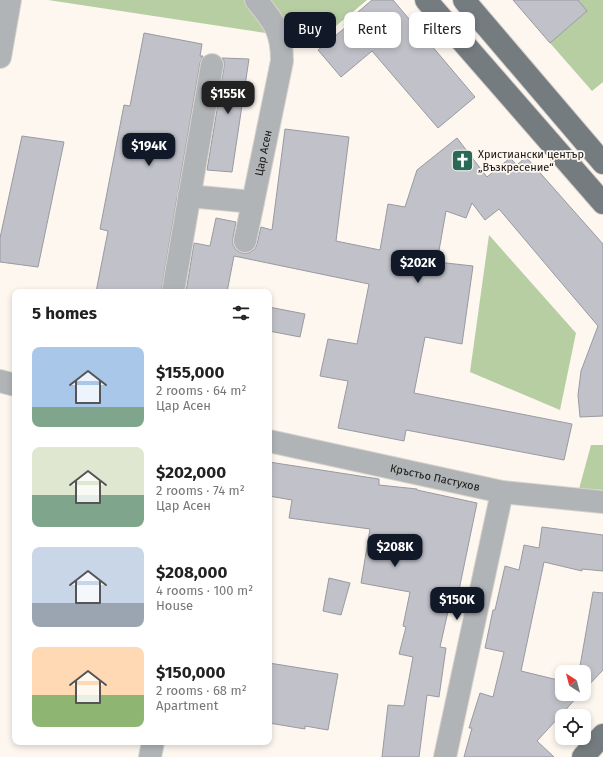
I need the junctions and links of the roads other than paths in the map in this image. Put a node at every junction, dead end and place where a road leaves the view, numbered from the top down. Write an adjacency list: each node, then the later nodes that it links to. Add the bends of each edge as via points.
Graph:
1 (10, 0): 5 (street)
2 (256, 0): 9 (street, Цар Асен, via 280,36 282,61)
3 (426, 0): 10 (main road)
4 (464, 0): 7 (main road)
5 (0, 56)
6 (212, 65): 8 (street)
7 (603, 163)
8 (189, 196): 9 (street); 12 (street)
9 (253, 202): 11 (street, Цар Асен)
10 (603, 203)
11 (245, 241)
12 (174, 289)
13 (0, 381): 14 (street)
14 (12, 384)
15 (272, 442): 16 (street, Кръстьо Пастухов)
16 (502, 492): 17 (street, Кръстьо Пастухов); 21 (street)
17 (603, 502)
18 (603, 735): 22 (main road)
19 (152, 745): 20 (street)
20 (150, 757)
21 (445, 757)
22 (583, 757)

